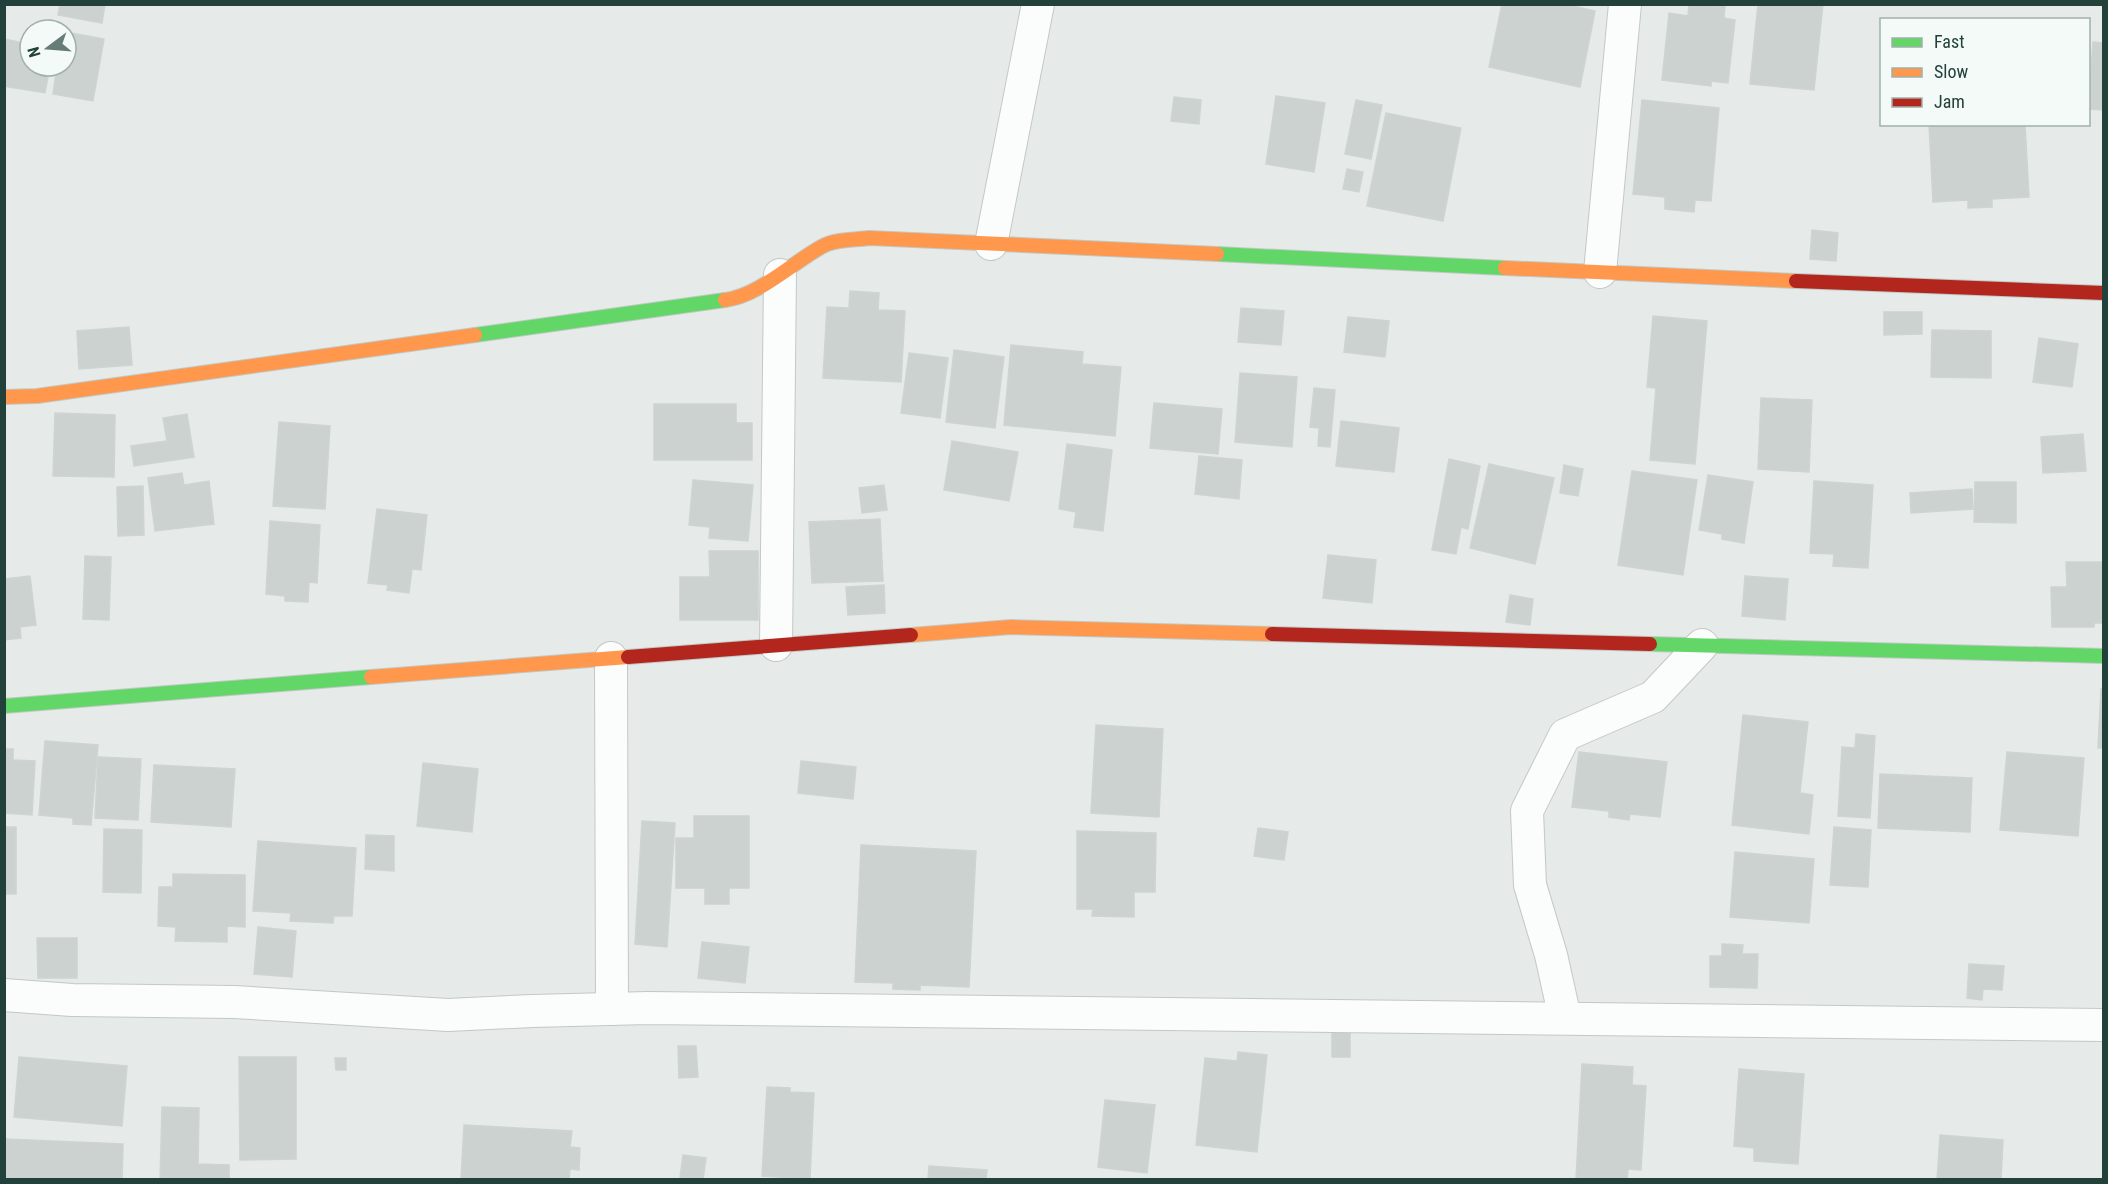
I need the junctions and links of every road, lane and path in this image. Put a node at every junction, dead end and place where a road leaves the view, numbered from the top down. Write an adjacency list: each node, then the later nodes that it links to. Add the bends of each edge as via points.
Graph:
1 (1038, 4): 3 (street)
2 (1625, 4): 4 (street)
3 (991, 244): 4 (street); 5 (street, via 869,238 825,244)
4 (1600, 272): 6 (street)
5 (780, 275): 7 (street, via 735,299); 8 (street)
6 (2103, 293)
7 (4, 398)
8 (776, 645): 9 (street, via 1011,627); 11 (street)
9 (1702, 645): 10 (street); 15 (street, via 1653,697 1565,735 1527,811 1530,885)
10 (2103, 656)
11 (611, 658): 12 (street); 14 (street)
12 (4, 706)
13 (4, 995): 14 (street, via 234,1002 448,1015)
14 (612, 1009): 15 (street)
15 (1565, 1018): 16 (street)
16 (2103, 1025)

